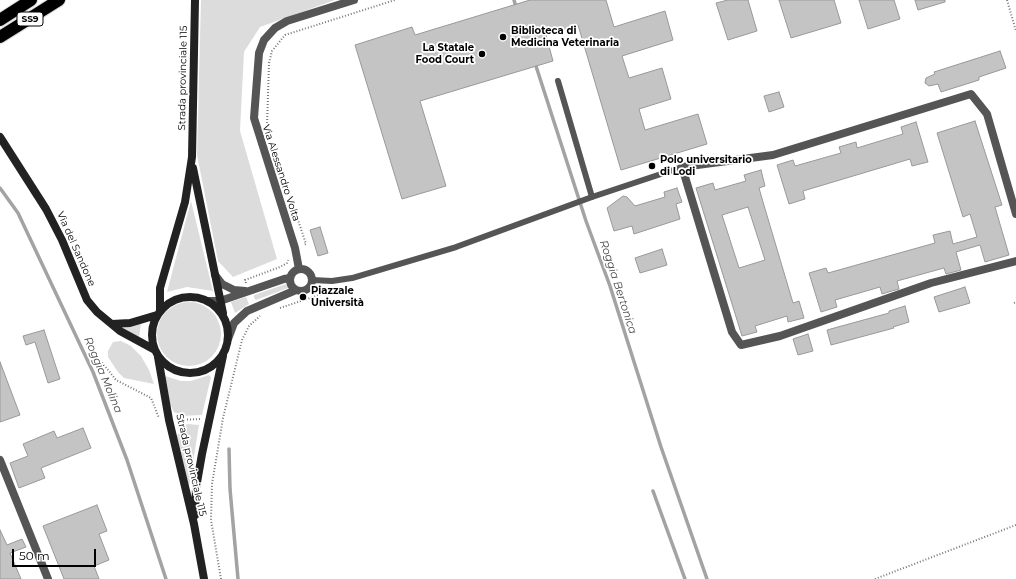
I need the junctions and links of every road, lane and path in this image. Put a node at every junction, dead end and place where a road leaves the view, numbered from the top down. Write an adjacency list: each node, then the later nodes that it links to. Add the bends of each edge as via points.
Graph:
1 (31, 0): 6 (highway, SS9)
2 (59, 0): 9 (highway, SS9)
3 (195, 0): 12 (main road, Strada provinciale 115)
4 (354, 0): 17 (street, Via Alessandro Volta, via 286,21 264,40 259,53 254,118 295,248)
5 (1007, 0): 8 (path)
6 (17, 6): 7 (highway, SS9)
7 (0, 20)
8 (1016, 31)
9 (0, 37)
10 (558, 81): 14 (lane)
11 (0, 137): 31 (main road, Via del Sandone, via 46,209 87,300)
12 (192, 157): 18 (main road, Strada provinciale 115); 27 (main road, Strada provinciale 115, via 185,202 160,288)
13 (682, 167): 14 (lane); 15 (street, via 773,155 971,94 987,114); 16 (street, via 732,332 741,345 780,336 931,283)
14 (589, 198): 21 (lane, via 456,247 352,278)
15 (1016, 214)
16 (1016, 261)
17 (298, 269): 19 (street); 20 (street, via 307,270)
18 (215, 275): 23 (street, via 222,284 234,290); 25 (main road, Strada provinciale 115)
19 (290, 278): 22 (street); 23 (street)
20 (312, 280): 21 (lane); 22 (street, via 309,289)
21 (328, 281): 26 (path, via 328,291 325,293)
22 (296, 290): 32 (street, via 247,311 234,323)
23 (248, 291): 25 (street)
24 (208, 301): 25 (street); 27 (main road, via 193,296 180,297 169,302); 29 (main road)
25 (220, 301): 29 (main road, Strada provinciale 115)
26 (277, 309)
27 (158, 312): 31 (main road, via 130,323); 34 (main road, via 151,333)
28 (266, 314): 30 (path)
29 (223, 315): 32 (main road, via 228,327)
30 (260, 317)
31 (112, 324): 34 (main road, Via del Sandone)
32 (228, 339): 33 (main road)
33 (224, 352): 34 (main road, via 205,370 192,373 179,372 167,366); 37 (main road, Strada provinciale 115, via 196,488)
34 (156, 353): 37 (main road, Strada provinciale 115)
35 (223, 418): 41 (path, via 211,504 211,520)
36 (0, 460): 39 (street)
37 (194, 524): 40 (main road)
38 (1016, 525): 42 (path)
39 (48, 579)
40 (204, 579)
41 (221, 579)
42 (875, 579)

